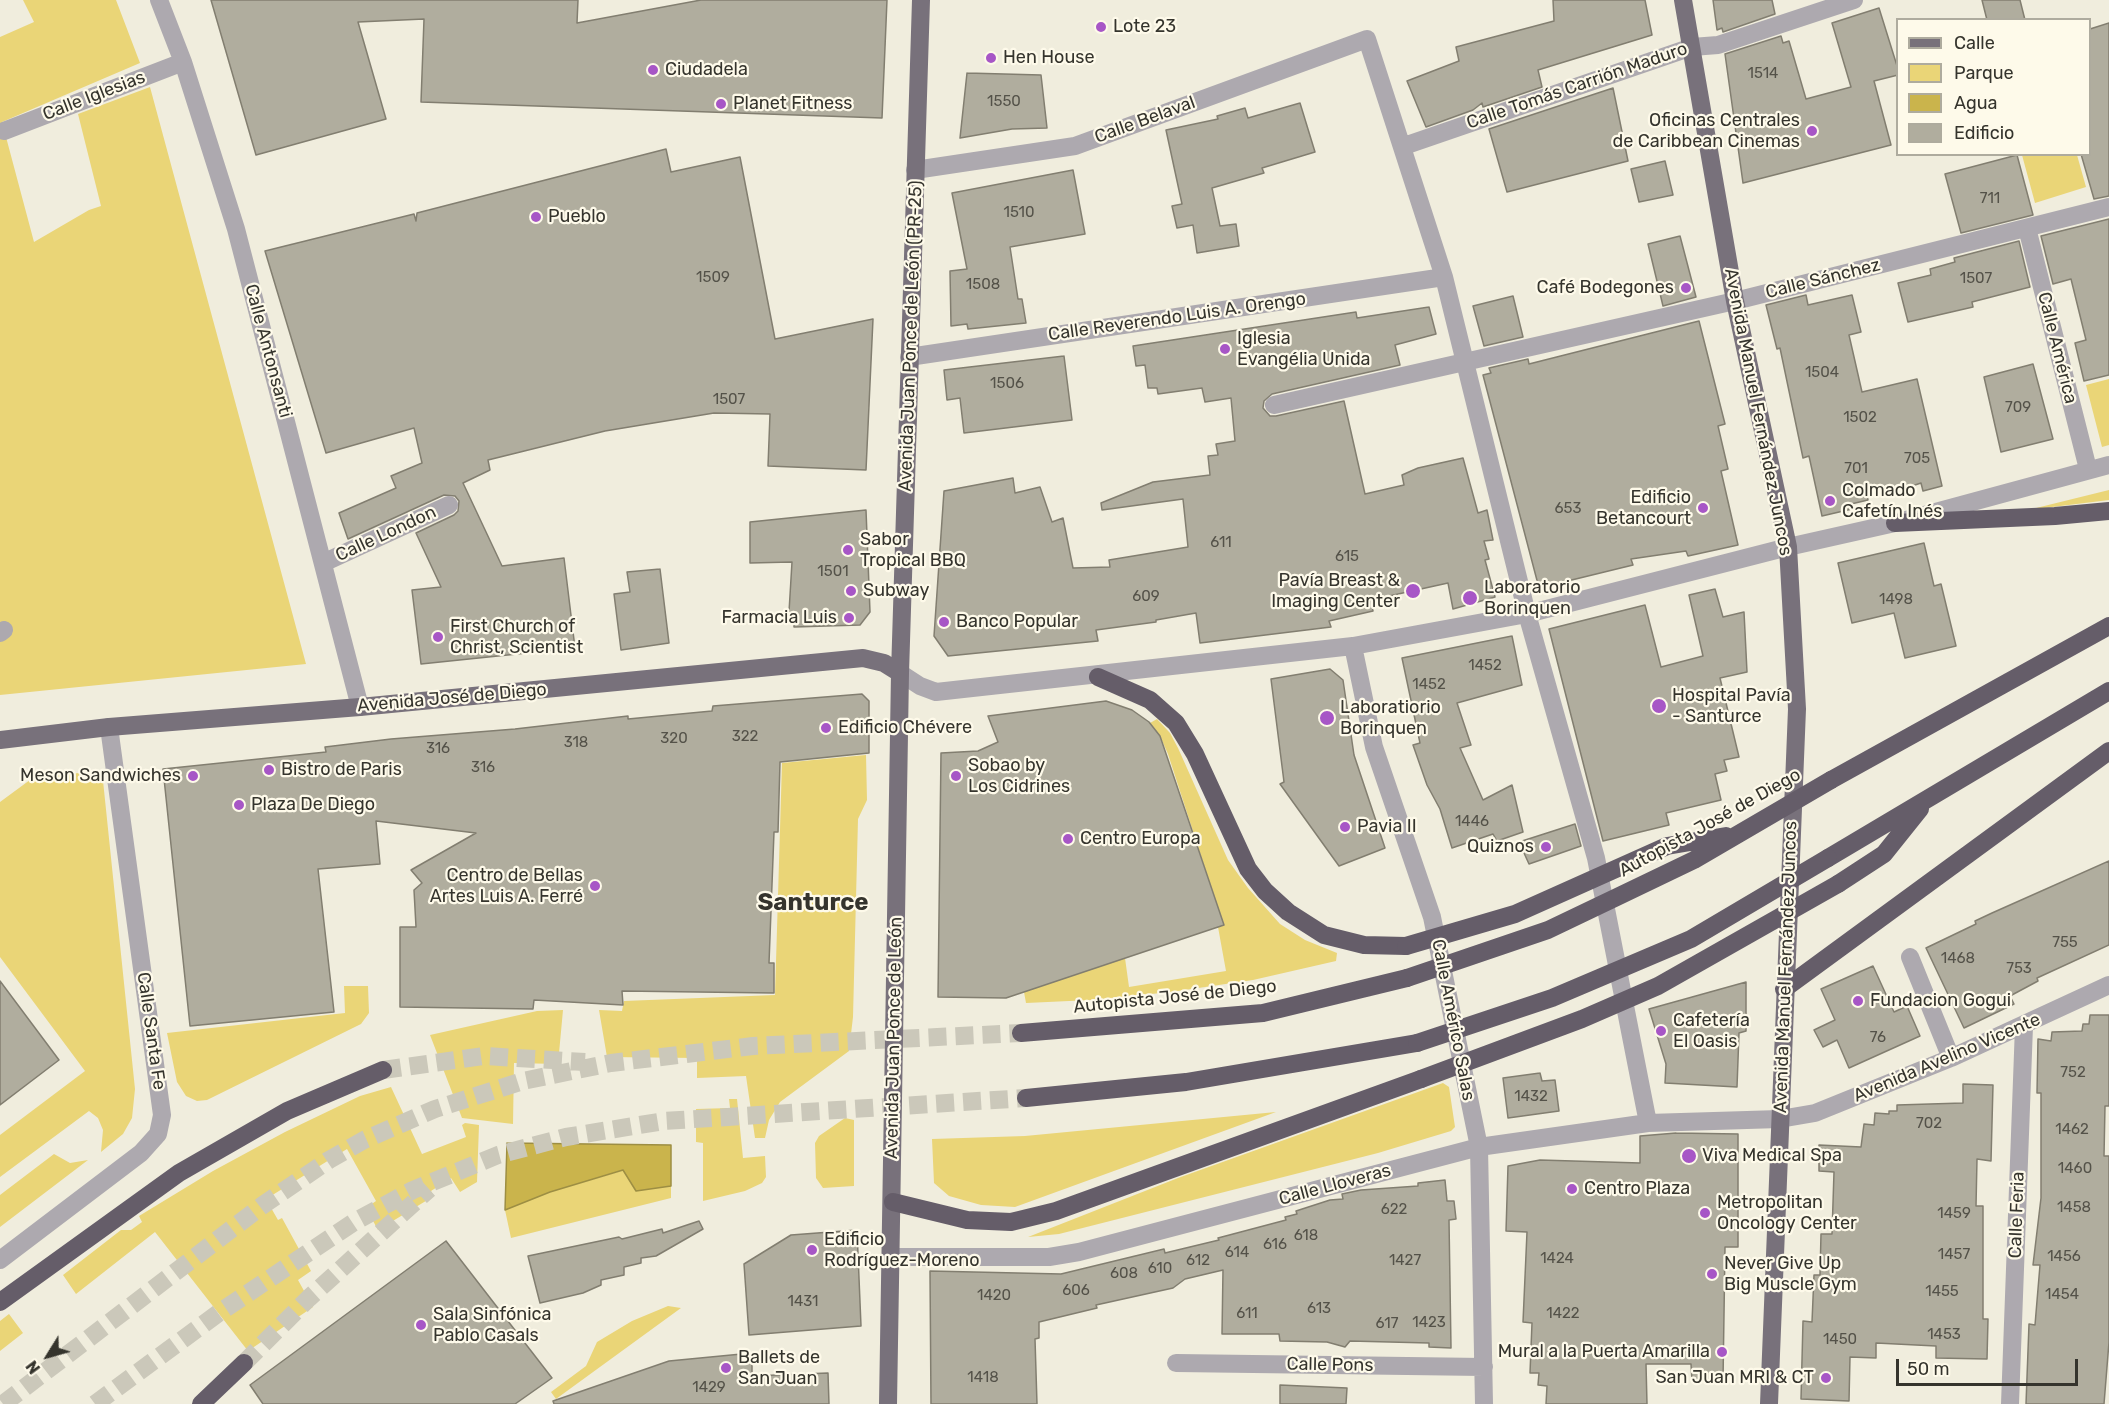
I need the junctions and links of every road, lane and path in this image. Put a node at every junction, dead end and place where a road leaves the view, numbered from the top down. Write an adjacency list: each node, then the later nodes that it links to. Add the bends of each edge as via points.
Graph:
1 (159, 0): 6 (street, Calle Antonsanti)
2 (921, 0): 9 (main road, Avenida Juan Ponce de León (PR-25))
3 (1683, 0): 5 (main road, Avenida Manuel Fernández Juncos)
4 (1854, 0): 5 (street, Calle Tomás Carrión Maduro, via 1718,45)
5 (1692, 46): 8 (street, Calle Tomás Carrión Maduro); 13 (main road, Avenida Manuel Fernández Juncos)
6 (183, 62): 7 (street, Calle Iglesias); 23 (street, Calle Antonsanti, via 236,229)
7 (4, 131)
8 (1404, 146): 9 (street, Calle Belaval, via 1367,39 1075,146); 12 (street)
9 (915, 170): 14 (main road, Avenida Juan Ponce de León (PR-25))
10 (2109, 207): 11 (street, Calle Sánchez)
11 (2027, 228): 13 (street, Calle Sánchez); 18 (street, Calle América)
12 (1444, 277): 14 (street, Calle Reverendo Luis A. Orengo); 15 (street)
13 (1735, 301): 15 (street, Calle Sánchez); 22 (main road, Avenida Manuel Fernández Juncos)
14 (909, 357): 27 (main road, Avenida Juan Ponce de León (PR-25))
15 (1465, 362): 16 (street, Calle Sánchez); 24 (street)
16 (1274, 405)
17 (2109, 465): 18 (street)
18 (2088, 469): 21 (street)
19 (449, 505): 23 (street, Calle London)
20 (2109, 511): 21 (highway)
21 (1895, 523): 22 (street)
22 (1788, 547): 24 (street); 38 (main road, Avenida Manuel Fernández Juncos, via 1797,709)
23 (322, 563): 30 (street, Calle Antonsanti)
24 (1527, 614): 26 (street); 45 (street, via 1596,858)
25 (2109, 626): 35 (highway, Autopista José de Diego, bridge)
26 (1353, 646): 28 (street); 46 (street, Calle Américo Salas, via 1374,747 1432,917)
27 (900, 673): 28 (street, via 936,692); 30 (main road, Avenida José de Diego, via 870,658); 47 (main road, Avenida Juan Ponce de León)
28 (1098, 677): 35 (highway, bridge, via 1150,700 1176,723 1195,753 1248,869 1265,891 1288,912 1324,935 1364,945 1406,946 1515,914 1667,846)
29 (2109, 691): 34 (highway)
30 (360, 706): 31 (main road, Avenida José de Diego)
31 (109, 727): 32 (main road, Avenida José de Diego); 49 (street, Calle Santa Fe, via 162,1115 158,1134 141,1153)
32 (0, 740)
33 (2109, 751): 38 (highway)
34 (1927, 800): 43 (highway, bridge, via 1691,939 1552,998 1417,1043 1186,1082); 47 (highway, bridge, via 1884,854 1838,884 1658,986 1582,1019 1056,1211 1011,1222 967,1220)
35 (1734, 835): 40 (highway, Autopista José de Diego, bridge, via 1694,860 1548,930 1407,978 1263,1013)
36 (1910, 957): 41 (street)
37 (2109, 985): 39 (street, Avenida Avelino Vicente)
38 (1784, 989): 44 (main road, Avenida Manuel Fernández Juncos)
39 (2024, 1026): 41 (street, Avenida Avelino Vicente); 58 (street, Calle Feria)
40 (1021, 1033)
41 (1951, 1058): 44 (street, Avenida Avelino Vicente, via 1815,1113)
42 (383, 1070): 50 (highway, via 287,1111 178,1173)
43 (1026, 1098)
44 (1780, 1119): 45 (street, Calle Lloveras); 57 (main road, Avenida Manuel Fernández Juncos)
45 (1648, 1123): 46 (street, Calle Lloveras)
46 (1479, 1147): 48 (street, Calle Lloveras, via 1080,1252 1049,1257); 53 (street, Calle Américo Salas)
47 (893, 1202): 48 (main road, Avenida Juan Ponce de León)
48 (892, 1257): 55 (main road, Avenida Juan Ponce de León)
49 (0, 1260)
50 (0, 1302)
51 (244, 1363): 54 (highway)
52 (1176, 1363): 53 (street, Calle Pons)
53 (1484, 1367): 56 (street, Calle Américo Salas)
54 (201, 1404)
55 (888, 1404)
56 (1484, 1404)
57 (1769, 1404)
58 (2010, 1404)

